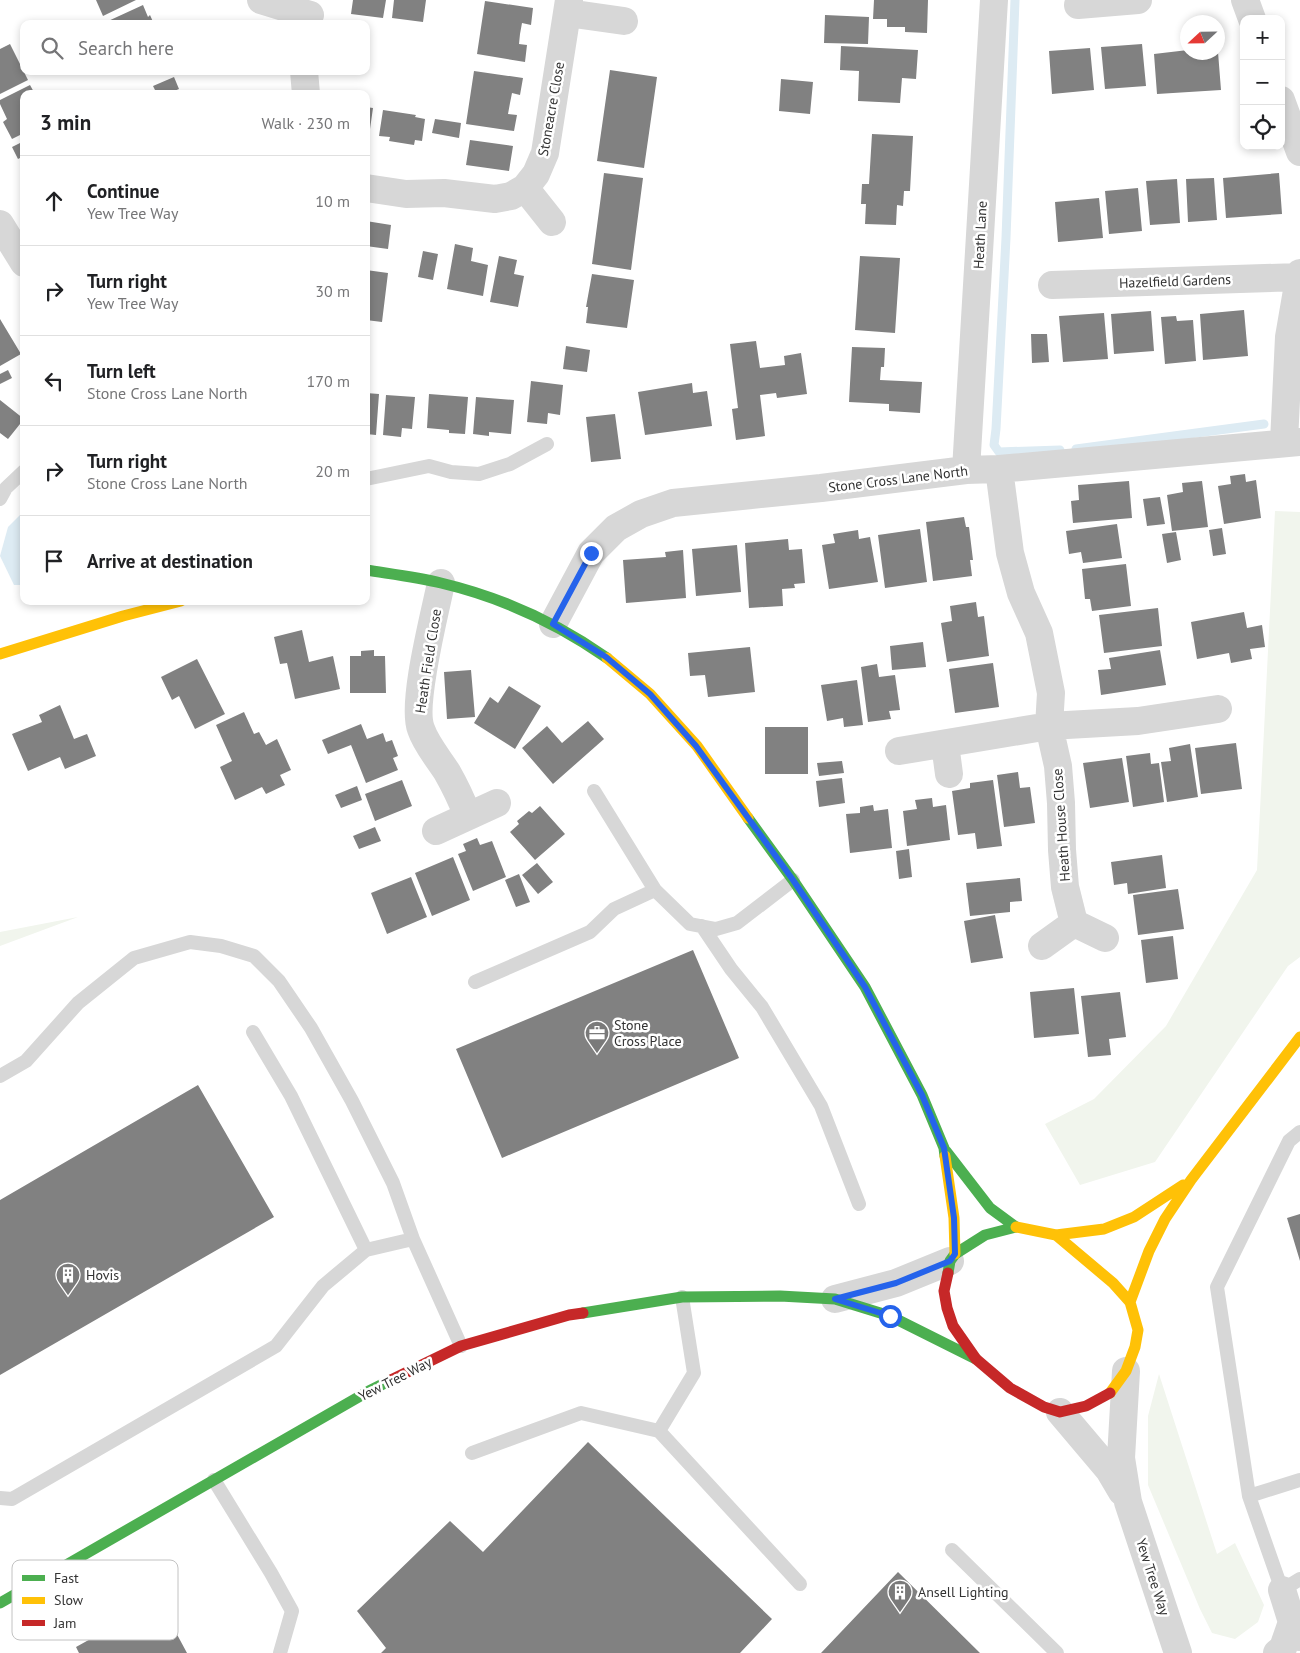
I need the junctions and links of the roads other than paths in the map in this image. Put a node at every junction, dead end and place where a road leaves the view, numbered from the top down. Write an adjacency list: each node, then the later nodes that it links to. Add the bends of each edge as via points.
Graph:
1 (262, 0): 7 (street)
2 (994, 0): 24 (street, Heath Lane)
3 (1138, 0): 5 (street)
4 (1245, 0): 8 (street)
5 (1078, 5)
6 (568, 7): 9 (street, Stoneacre Close); 14 (street, Stoneacre Close, via 545,153 536,174)
7 (311, 13)
8 (1251, 15)
9 (624, 21)
10 (304, 75): 11 (street)
11 (306, 90)
12 (1283, 105): 13 (street)
13 (1300, 152)
14 (525, 188): 15 (street, via 511,196 495,199); 16 (street)
15 (370, 189)
16 (552, 222)
17 (0, 224): 18 (street)
18 (20, 256)
19 (1299, 275): 20 (street, Hazelfield Gardens); 21 (street, Hazelfield Gardens, via 1289,337)
20 (1052, 285)
21 (1292, 442): 23 (street, Stone Cross Lane North)
22 (547, 444): 26 (lane, via 510,464 479,474 429,466)
23 (999, 469): 24 (street, Stone Cross Lane North); 34 (street, Heath House Close, via 1010,553 1021,593 1039,633 1051,692)
24 (966, 470): 31 (street, Stone Cross Lane North, via 673,503 641,514 616,528 591,553)
25 (20, 475): 27 (lane)
26 (370, 478)
27 (0, 499)
28 (370, 571): 29 (street)
29 (441, 583): 31 (street, via 496,600); 40 (street, Heath Field Close, via 418,717 420,729)
30 (142, 606): 32 (street, via 123,616)
31 (553, 624): 42 (street, via 606,657 650,694 696,746)
32 (0, 654)
33 (1218, 709): 34 (street, via 1138,721)
34 (1049, 726): 35 (street); 44 (street, Heath House Close, via 1058,766 1065,887)
35 (945, 744): 36 (street); 37 (street)
36 (899, 752)
37 (948, 774)
38 (594, 791): 43 (lane)
39 (497, 803): 40 (street)
40 (468, 816): 41 (street)
41 (436, 830)
42 (793, 880): 45 (lane, via 737,924 716,929); 53 (street, via 865,987 922,1095)
43 (655, 890): 45 (lane, via 690,924); 48 (lane, via 614,909 590,932)
44 (1074, 923): 46 (street); 47 (street)
45 (702, 926): 55 (lane, via 762,1007 821,1106)
46 (1105, 938)
47 (1042, 946)
48 (475, 982)
49 (253, 1032): 59 (lane, via 291,1096)
50 (1300, 1037): 54 (street)
51 (0, 1076): 58 (lane, via 26,1061 78,1003 134,958 190,942 221,946 254,956 279,981 311,1028 393,1183)
52 (1300, 1132): 72 (lane, via 1289,1141 1217,1287)
53 (944, 1148): 56 (street, via 990,1208); 60 (street, via 954,1218)
54 (1191, 1180): 57 (street, via 1134,1216 1104,1229); 63 (street, via 1149,1251)
55 (859, 1204)
56 (1016, 1227): 57 (street); 60 (street, via 985,1234)
57 (1056, 1235): 63 (street, via 1114,1283)
58 (413, 1239): 59 (lane); 64 (lane)
59 (366, 1250): 73 (lane, via 323,1286 276,1346 12,1499)
60 (952, 1258): 62 (street, Yew Tree Way, via 896,1283); 65 (street, via 944,1291 946,1308 953,1326)
61 (682, 1297): 62 (street, Yew Tree Way); 64 (street, Yew Tree Way, via 568,1315); 68 (lane, via 694,1373)
62 (835, 1299): 65 (street, Yew Tree Way, via 890,1316)
63 (1130, 1302): 66 (street, via 1138,1330)
64 (461, 1346): 70 (street, Yew Tree Way, via 369,1391)
65 (976, 1359): 67 (street, via 1010,1388)
66 (1126, 1371): 67 (street, via 1108,1395 1086,1406); 74 (street, Yew Tree Way, via 1121,1458)
67 (1060, 1412): 74 (street, Yew Tree Way, via 1109,1470)
68 (658, 1431): 69 (lane, via 581,1413); 77 (lane)
69 (472, 1453)
70 (214, 1480): 76 (street, Yew Tree Way); 82 (lane, via 292,1611)
71 (1300, 1480): 72 (lane)
72 (1249, 1496): 78 (lane)
73 (0, 1498)
74 (1128, 1502): 84 (street, Yew Tree Way)
75 (952, 1550): 83 (lane)
76 (75, 1560)
77 (800, 1584)
78 (1291, 1584): 81 (street)
79 (12, 1596): 80 (street, Yew Tree Way)
80 (0, 1603)
81 (1296, 1630): 85 (street)
82 (280, 1653)
83 (1057, 1653)
84 (1178, 1653)
85 (1277, 1653)

